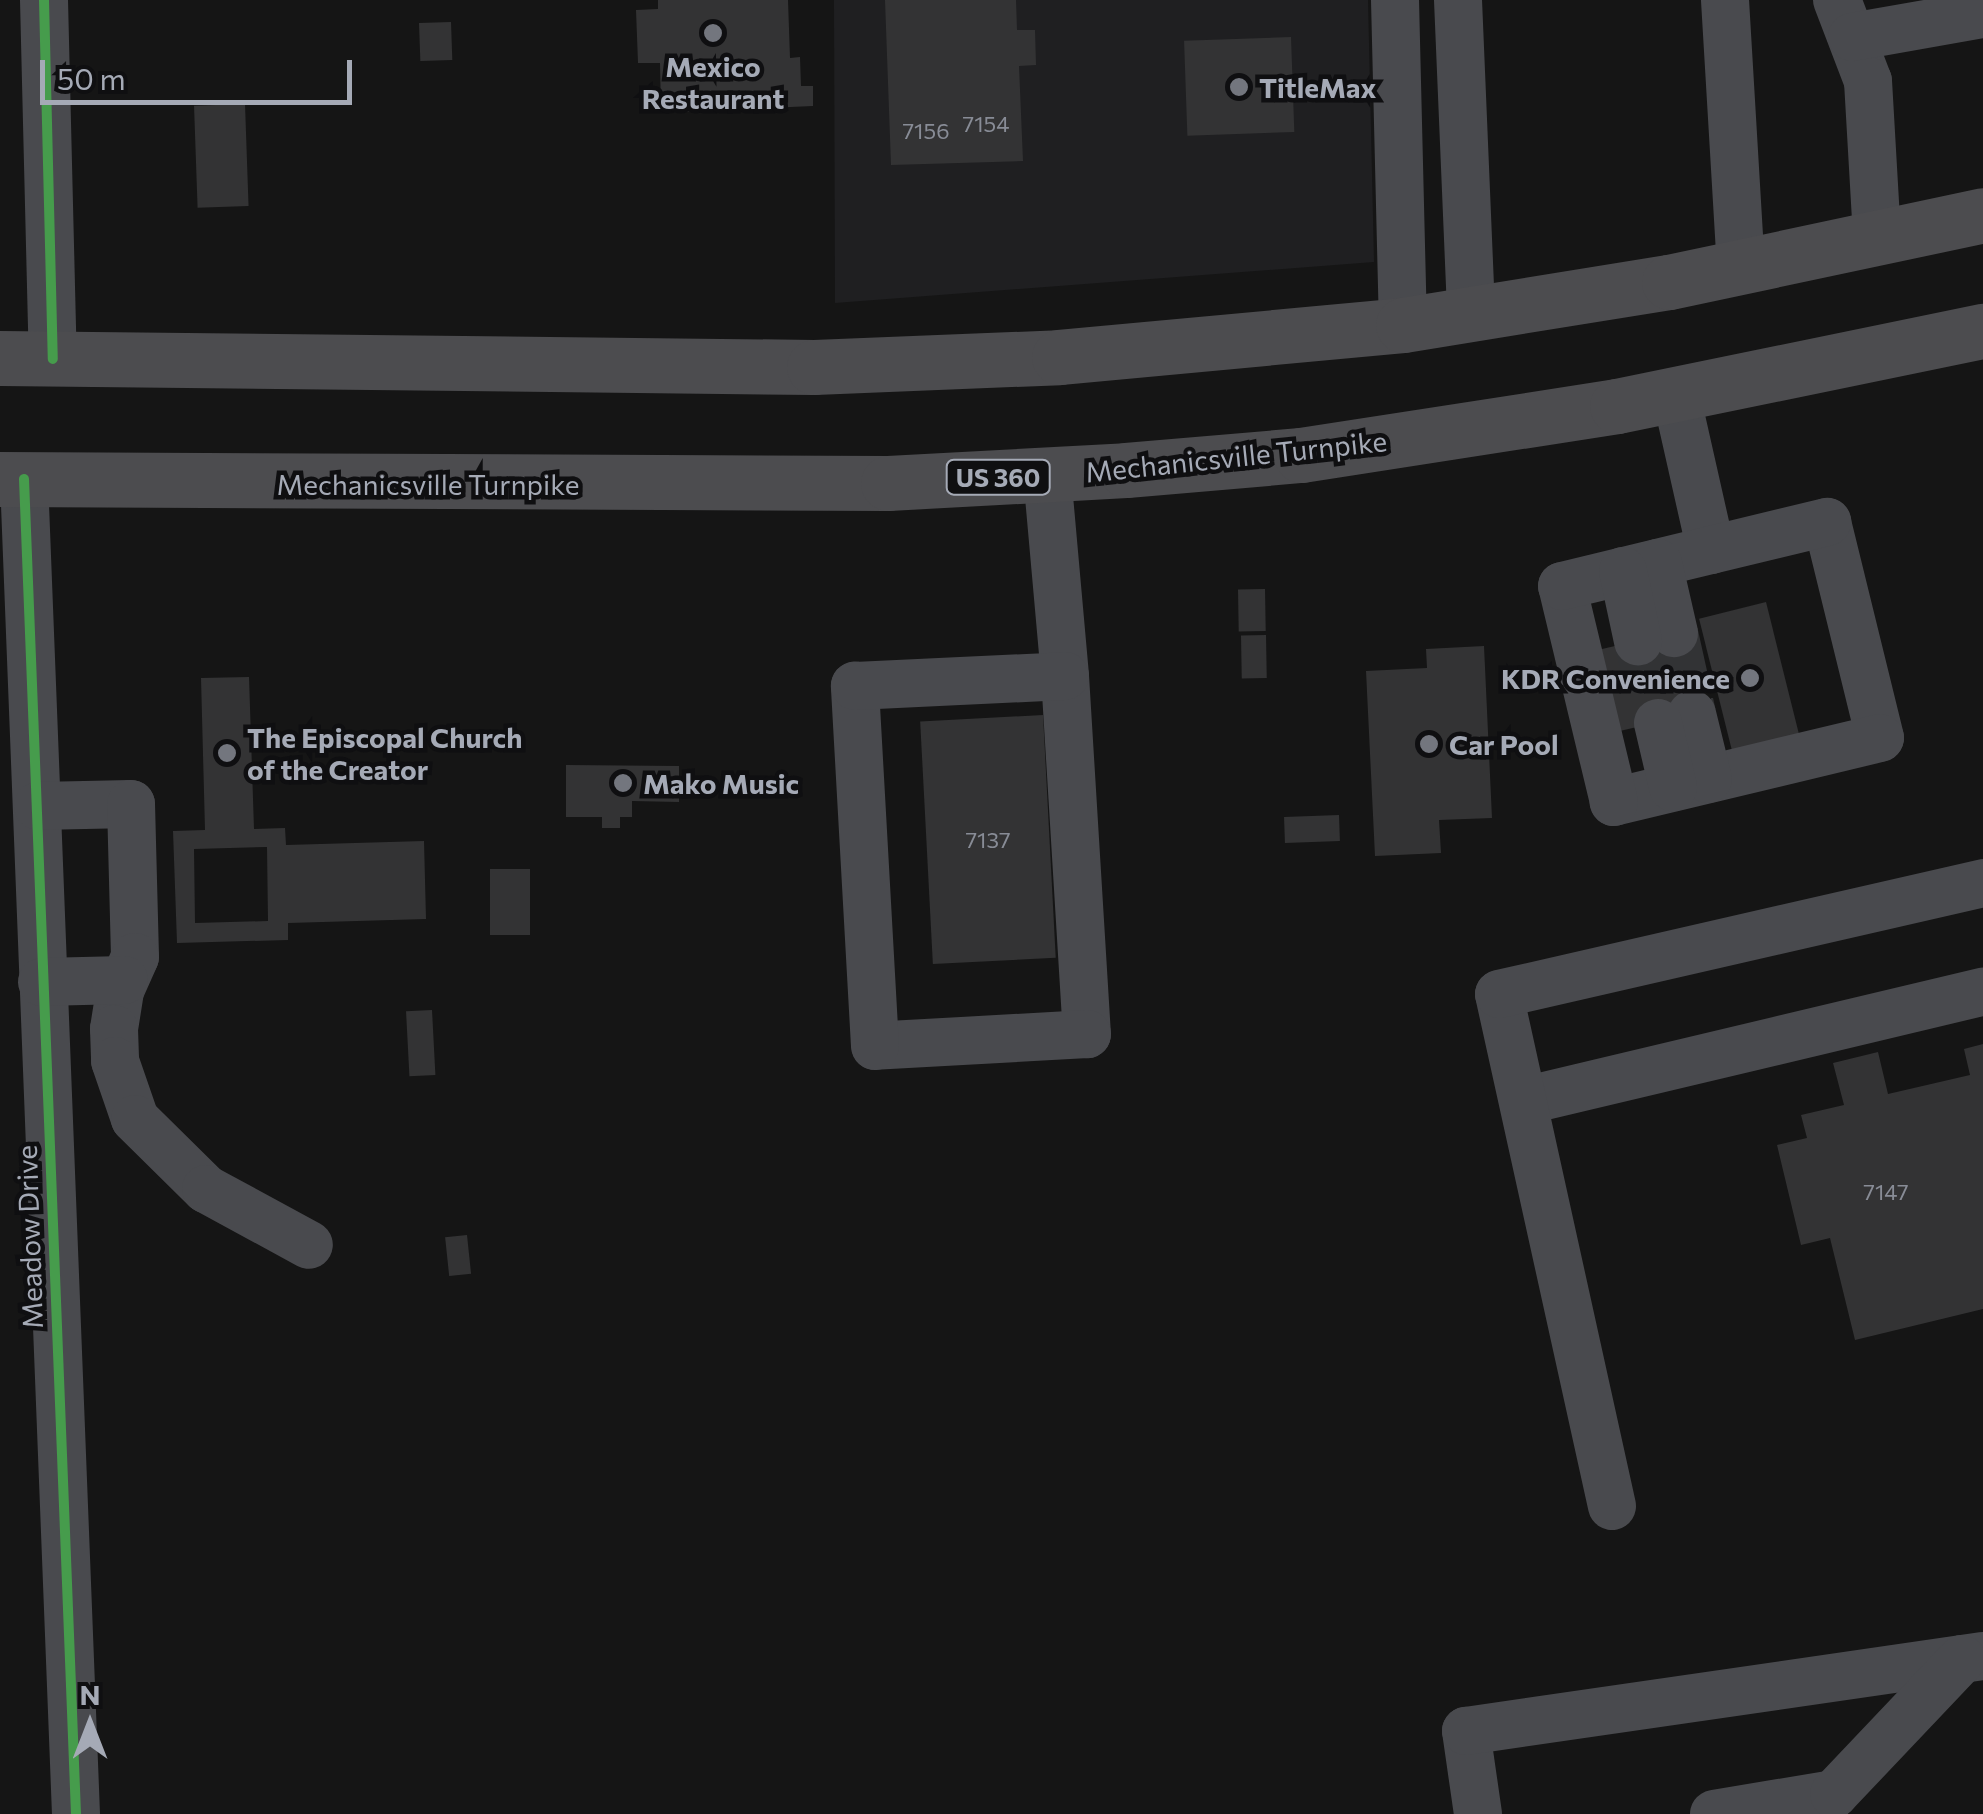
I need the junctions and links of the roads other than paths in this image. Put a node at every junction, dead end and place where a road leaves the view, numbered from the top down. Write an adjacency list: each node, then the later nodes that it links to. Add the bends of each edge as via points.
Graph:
1 (44, 0): 13 (street)
2 (1395, 0): 11 (street)
3 (1458, 0): 10 (street)
4 (1725, 0): 9 (street)
5 (1983, 14): 6 (street)
6 (1844, 19): 8 (street, via 1868,81)
7 (1983, 216): 8 (highway)
8 (1877, 240): 9 (highway)
9 (1741, 268): 10 (highway)
10 (1472, 314): 11 (highway)
11 (1402, 325): 13 (highway, via 1060,357 814,368)
12 (1983, 331): 14 (highway, Mechanicsville Turnpike / US 360)
13 (26, 359)
14 (1676, 395): 15 (highway, Mechanicsville Turnpike / US 360, via 1301,455); 17 (street)
15 (1047, 474): 16 (highway, Mechanicsville Turnpike / US 360, via 868,483); 20 (street)
16 (12, 479): 23 (street, Meadow Drive)
17 (1711, 550): 18 (street); 22 (street, via 1827,522 1880,738)
18 (1641, 567): 19 (street); 22 (street, via 1562,586 1614,802)
19 (1656, 637)
20 (1065, 676): 20 (street, via 1088,1034 876,1046 855,686)
21 (1675, 718): 22 (street)
22 (1691, 783)
23 (38, 806): 25 (street, via 131,804 135,957); 26 (street, Meadow Drive)
24 (1983, 882): 28 (street, via 1500,994)
25 (124, 980): 26 (street); 29 (street, via 115,1010 115,1061 135,1120 206,1189)
26 (42, 982): 32 (street, Meadow Drive)
27 (1983, 992): 28 (street)
28 (1524, 1101): 30 (street)
29 (309, 1246)
30 (1612, 1506)
31 (1973, 1658): 33 (street, via 1466,1732); 34 (street, via 1834,1794)
32 (76, 1814)
33 (1478, 1814)
34 (1714, 1814)

